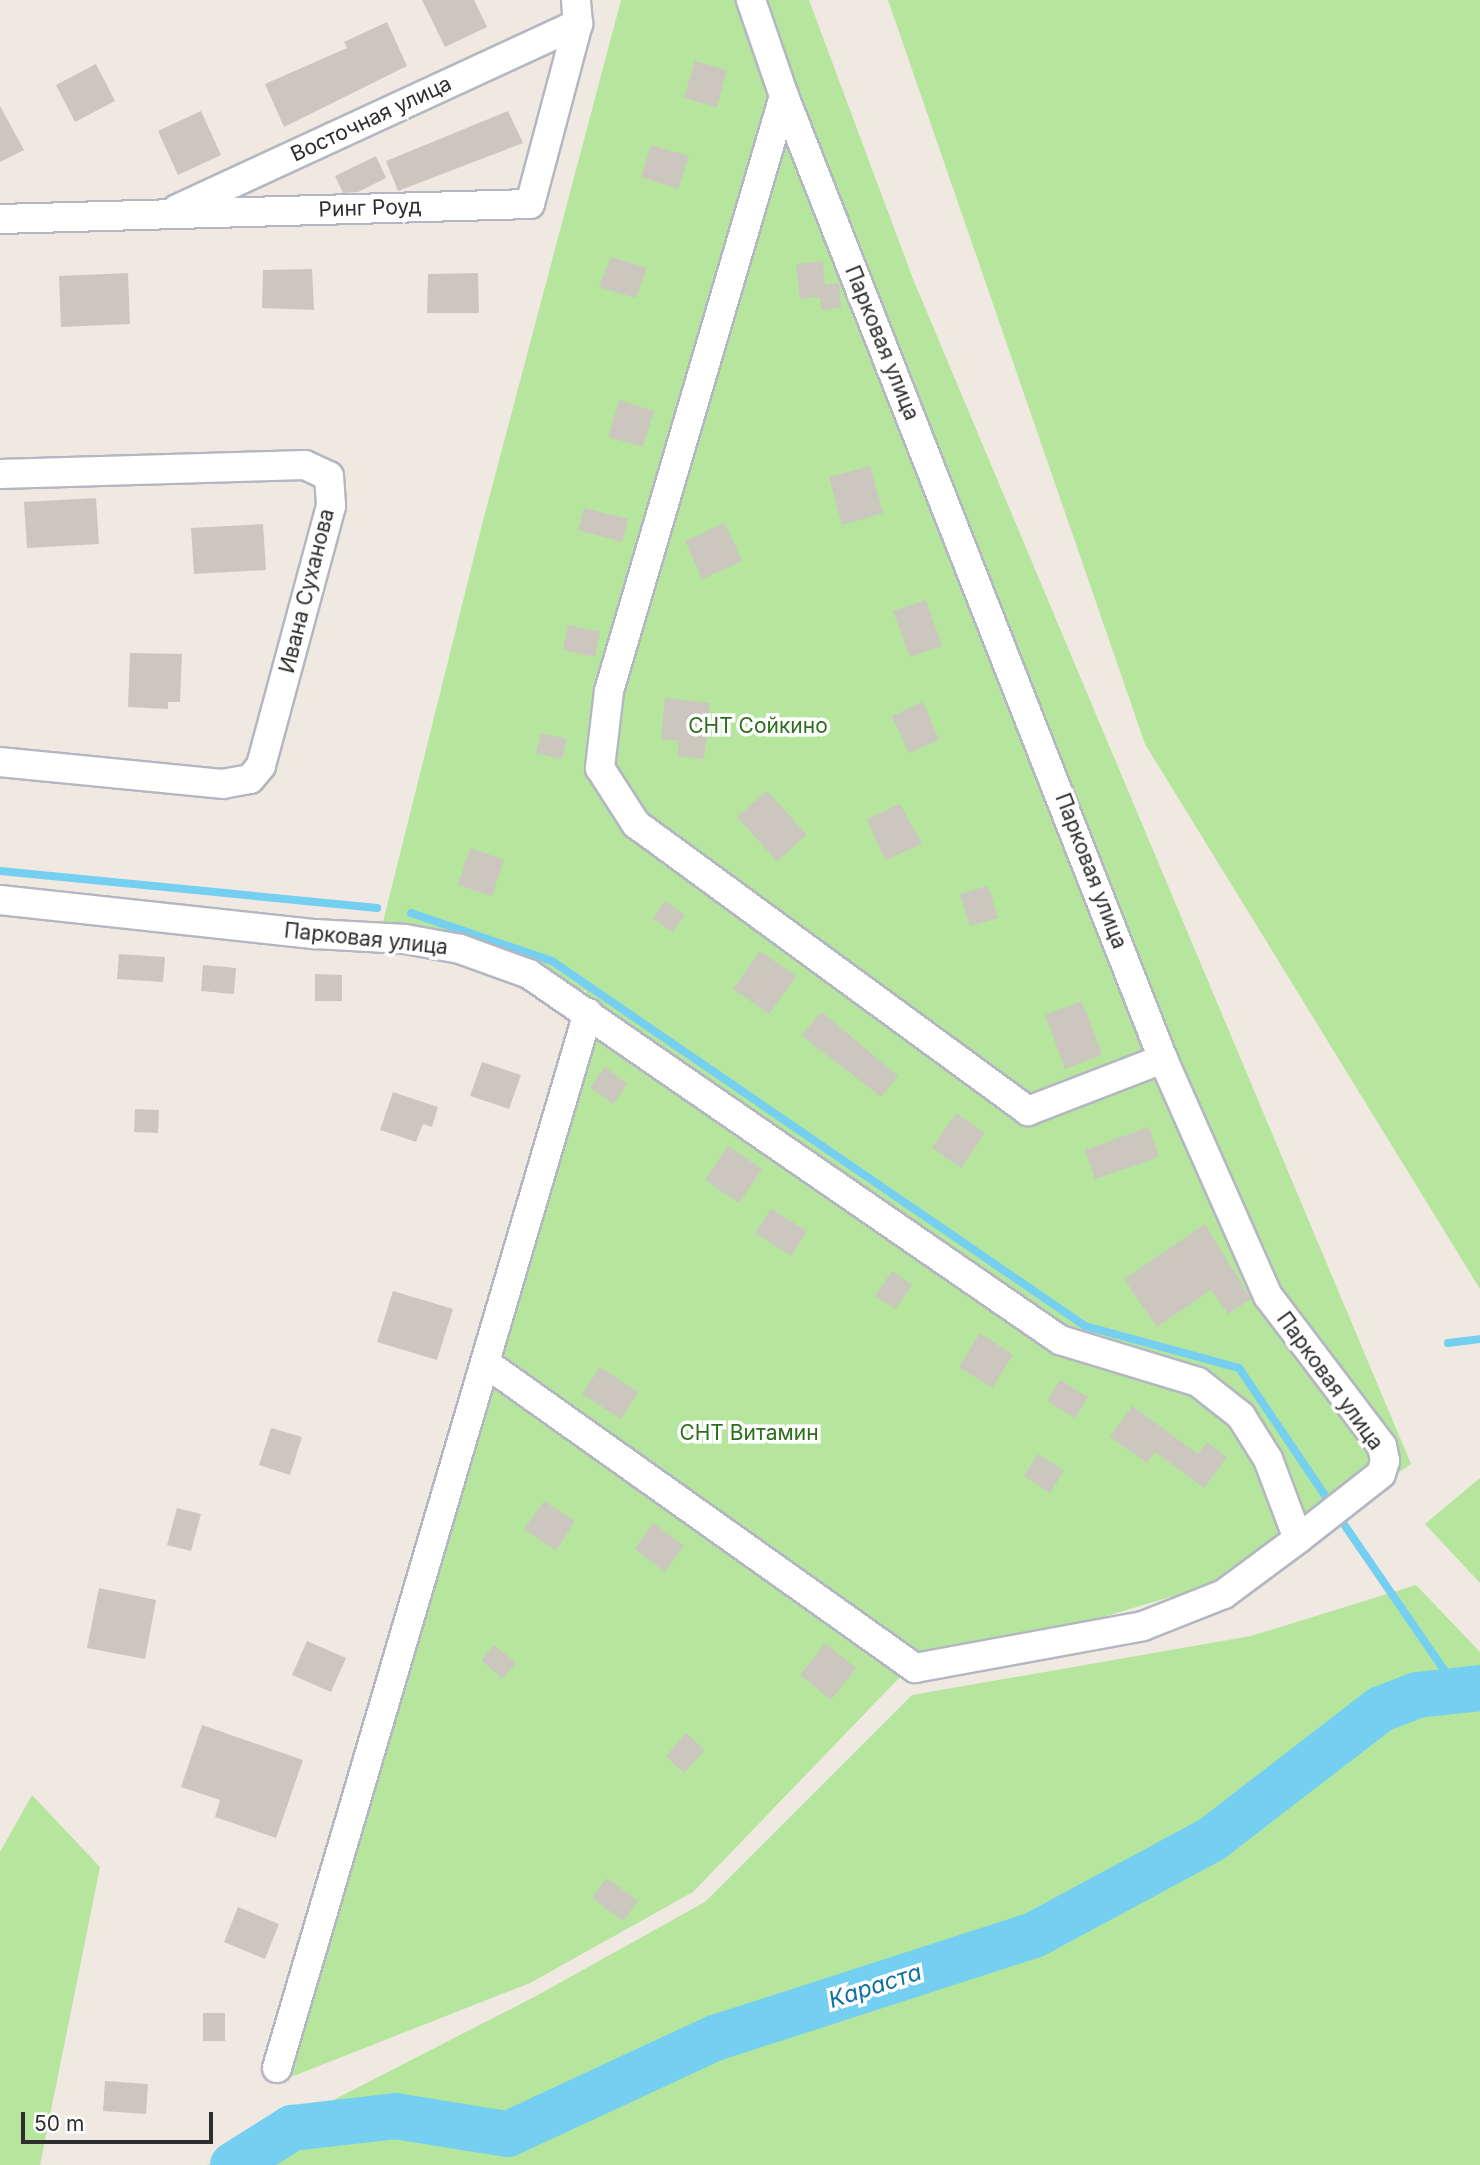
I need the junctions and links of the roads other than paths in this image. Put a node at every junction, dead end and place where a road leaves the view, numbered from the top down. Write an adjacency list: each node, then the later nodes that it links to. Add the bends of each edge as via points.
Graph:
1 (751, 0): 3 (street, Парковая улица)
2 (577, 12): 4 (street, Восточная улица); 4 (street, Ринг Роуд, via 530,204)
3 (784, 96): 10 (street, Парковая улица); 10 (street, via 609,691 600,768 636,824 1028,1111)
4 (165, 214): 5 (street, Ринг Роуд)
5 (0, 219)
6 (0, 474): 7 (street, Ивана Суханова, via 305,465 329,476 331,506 261,766 250,779 223,784)
7 (0, 762)
8 (0, 901): 9 (street, Парковая улица, via 405,939 460,949 528,974)
9 (588, 1013): 11 (street); 12 (street, Парковая улица, via 1060,1340 1198,1382 1241,1416 1268,1458)
10 (1163, 1059): 12 (street, Парковая улица, via 1268,1296 1382,1446 1385,1461 1381,1474)
11 (487, 1363): 12 (street, via 915,1668 1143,1626 1224,1594); 13 (street)
12 (1298, 1539)
13 (277, 2068)

